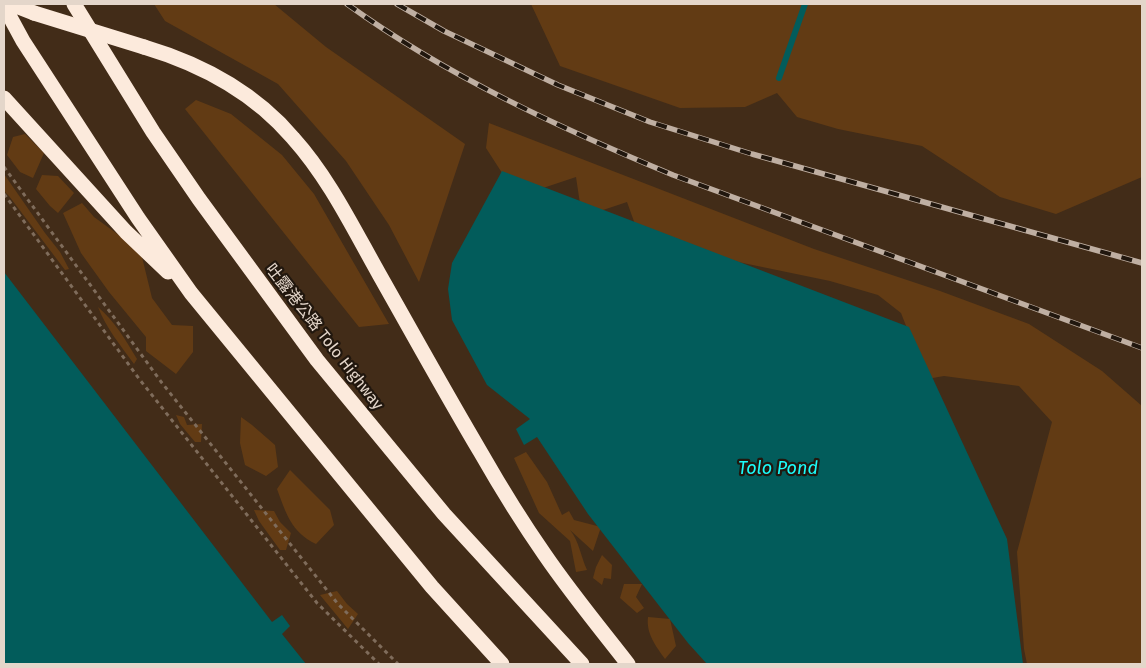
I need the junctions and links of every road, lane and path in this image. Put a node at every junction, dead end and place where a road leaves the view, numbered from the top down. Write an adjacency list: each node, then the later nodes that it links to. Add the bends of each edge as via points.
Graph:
1 (11, 4): 12 (highway, bridge, via 190,63 258,104 294,138 342,208 531,535)
2 (74, 4): 11 (highway, 吐露港公路 Tolo Highway, via 153,132 204,207 317,360 444,514)
3 (4, 6): 7 (highway, via 23,41 138,218)
4 (4, 98): 7 (highway, via 126,232)
5 (4, 167): 9 (path, via 168,391 338,604)
6 (4, 194): 8 (path, via 140,380 317,602)
7 (191, 293): 10 (highway, via 432,587)
8 (379, 664)
9 (398, 664)
10 (502, 664)
11 (582, 664)
12 (628, 664)

